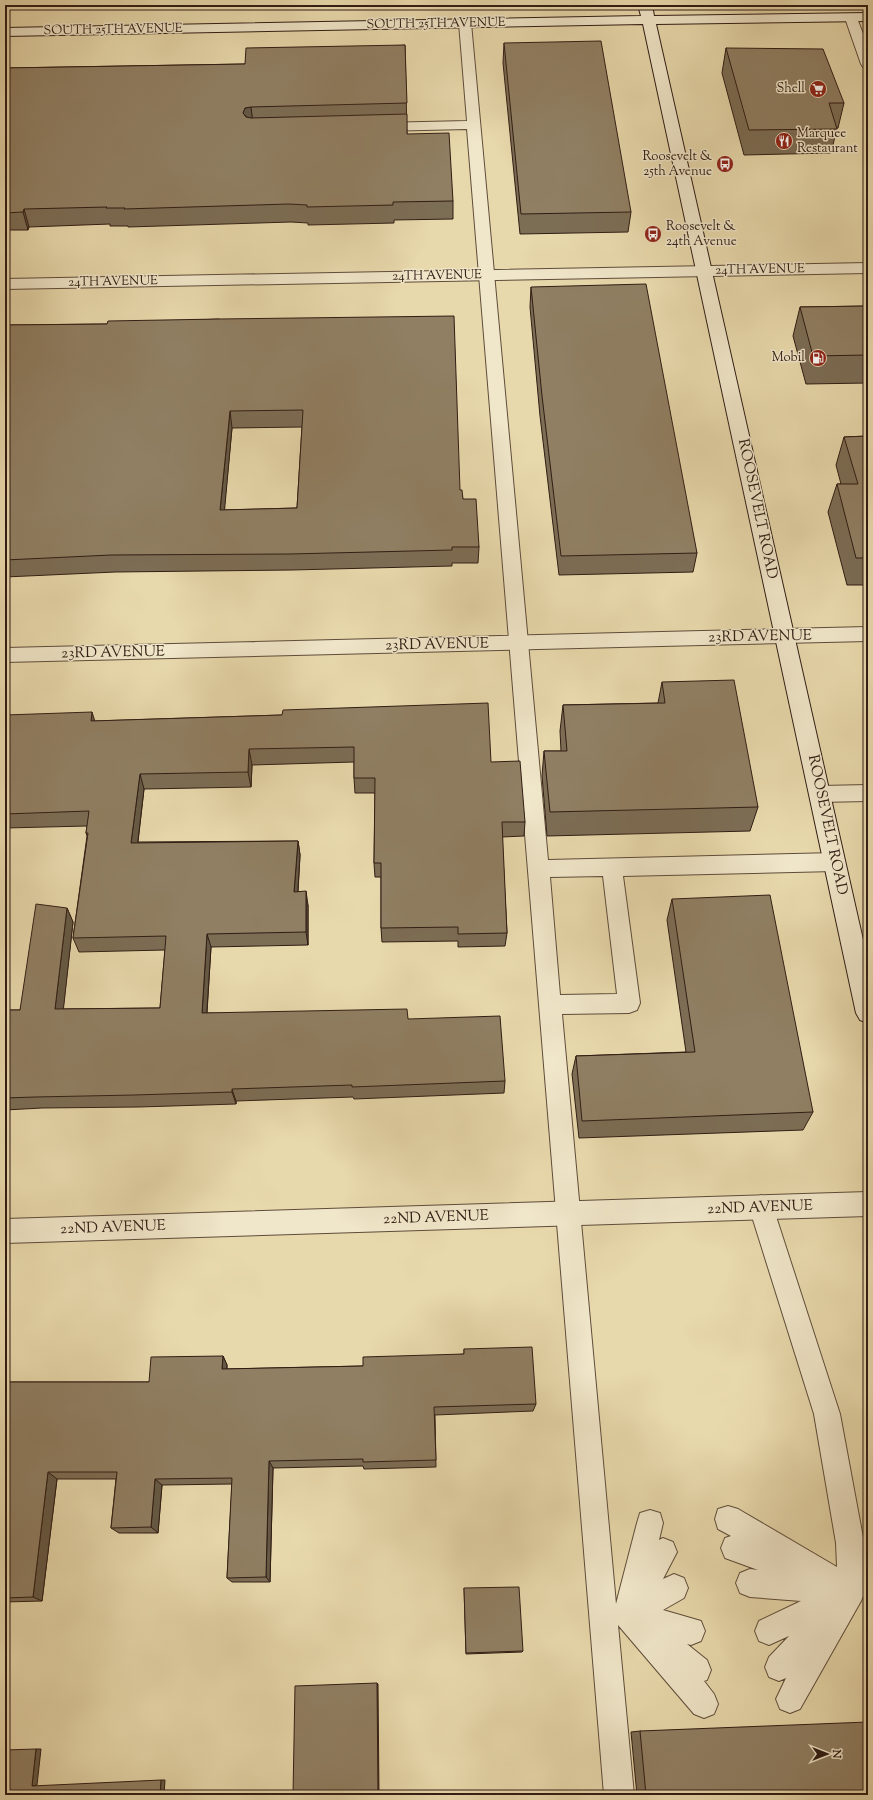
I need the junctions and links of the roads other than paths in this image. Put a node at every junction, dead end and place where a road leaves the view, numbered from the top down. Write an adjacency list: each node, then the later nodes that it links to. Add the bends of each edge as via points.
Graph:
1 (647, 12): 2 (main road, SOUTH 25TH AVENUE); 4 (main road, SOUTH 25TH AVENUE); 10 (main road, ROOSEVELT ROAD)
2 (850, 18): 3 (main road, SOUTH 25TH AVENUE); 6 (lane)
3 (868, 18)
4 (465, 23): 5 (main road, SOUTH 25TH AVENUE); 7 (lane)
5 (5, 32)
6 (868, 64)
7 (474, 125): 8 (lane); 11 (lane)
8 (364, 127)
9 (868, 268): 10 (main road, 24TH AVENUE)
10 (705, 271): 11 (main road, 24TH AVENUE); 14 (main road, ROOSEVELT ROAD)
11 (487, 275): 12 (main road, 24TH AVENUE); 15 (lane)
12 (5, 284)
13 (868, 634): 14 (main road, 23RD AVENUE)
14 (785, 636): 15 (main road, 23RD AVENUE); 18 (main road, ROOSEVELT ROAD)
15 (519, 643): 16 (main road, 23RD AVENUE); 21 (lane)
16 (5, 655)
17 (868, 793): 18 (lane)
18 (820, 794): 19 (main road, ROOSEVELT ROAD)
19 (835, 862): 20 (lane); 23 (main road, ROOSEVELT ROAD)
20 (612, 868): 21 (lane); 22 (lane, via 629,1003)
21 (538, 869): 22 (lane)
22 (550, 1005): 26 (lane)
23 (868, 1013)
24 (868, 1204): 25 (main road, 22ND AVENUE)
25 (761, 1207): 26 (main road, 22ND AVENUE); 34 (lane, via 827,1414 850,1544)
26 (568, 1214): 27 (main road, 22ND AVENUE); 35 (lane)
27 (5, 1231)
28 (728, 1519): 34 (lane)
29 (650, 1522): 35 (lane)
30 (735, 1548): 34 (lane)
31 (663, 1552): 35 (lane)
32 (750, 1583): 34 (lane)
33 (674, 1588): 35 (lane)
34 (851, 1591): 37 (lane); 38 (lane); 40 (lane)
35 (616, 1615): 36 (lane); 39 (lane); 41 (lane); 42 (lane)
36 (691, 1631)
37 (769, 1631)
38 (779, 1667)
39 (697, 1670)
40 (790, 1699)
41 (704, 1704)
42 (619, 1795)

